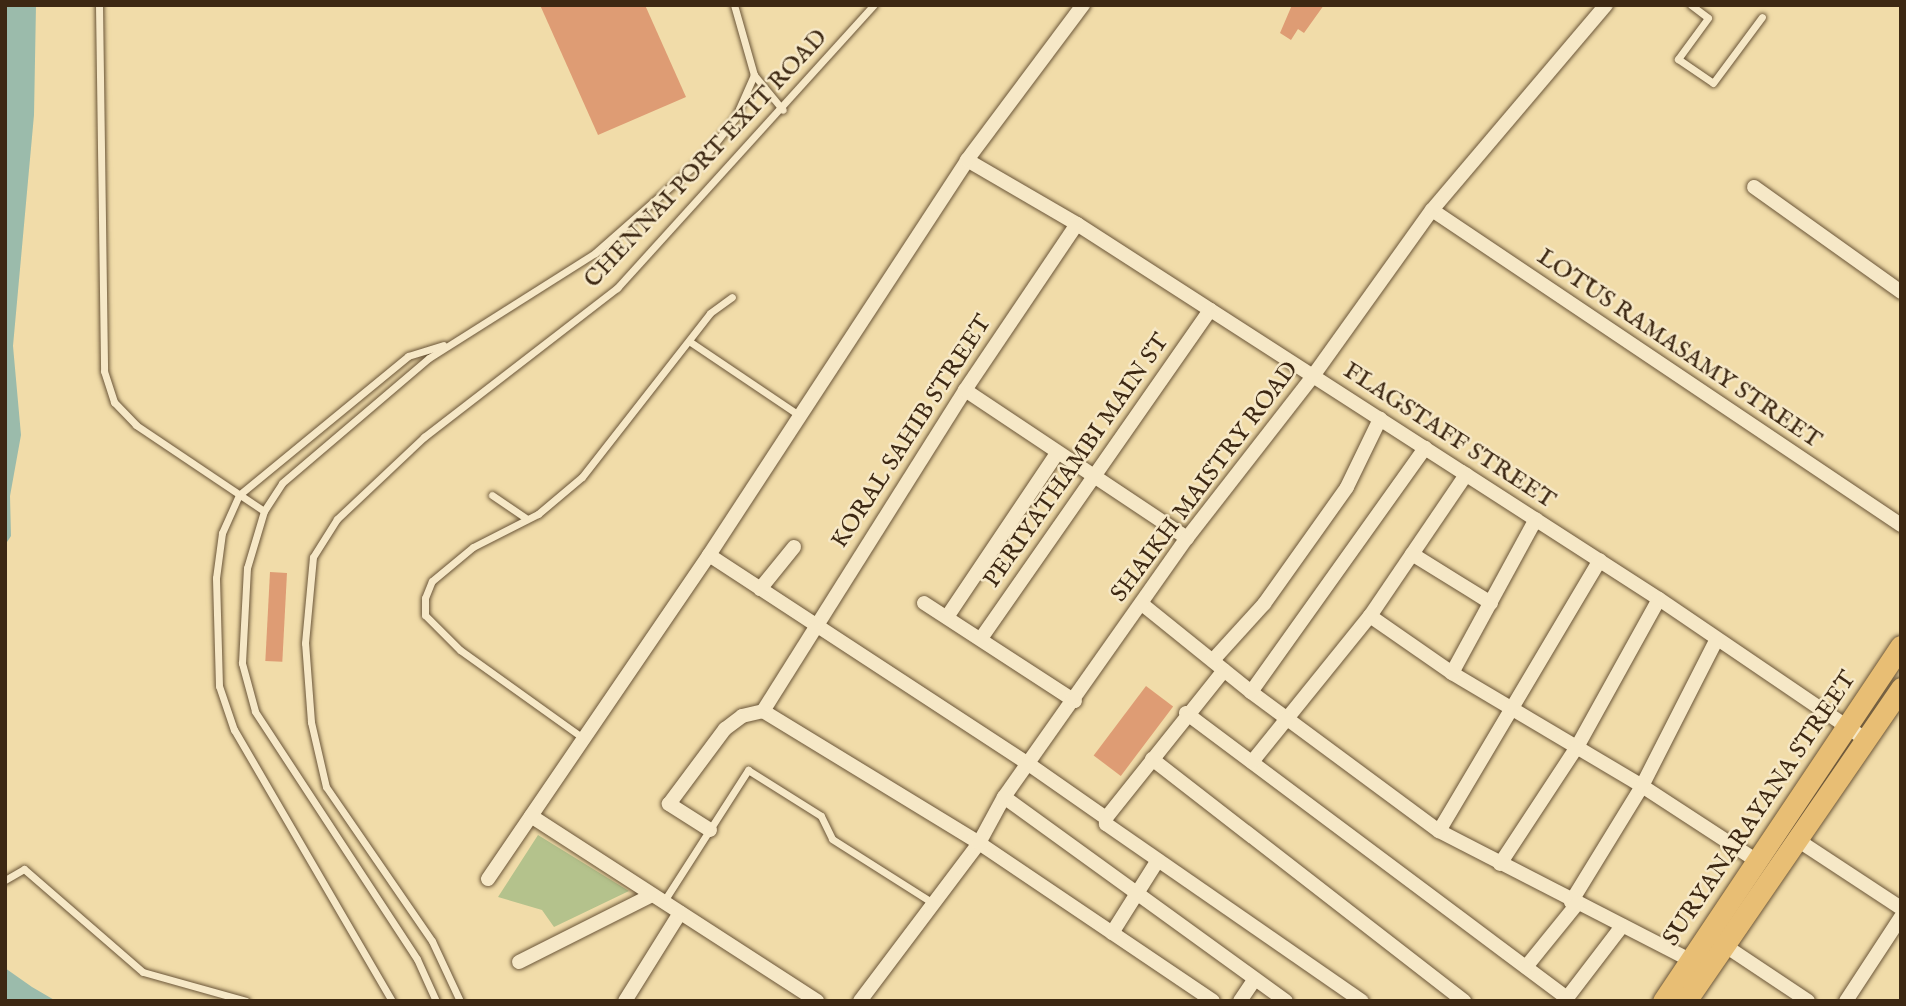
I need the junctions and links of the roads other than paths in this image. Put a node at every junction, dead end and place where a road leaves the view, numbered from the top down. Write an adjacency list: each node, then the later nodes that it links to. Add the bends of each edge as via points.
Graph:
1 (99, 5): 27 (lane, via 104,371 114,402 135,425)
2 (734, 5): 8 (lane)
3 (874, 5): 9 (lane, CHENNAI PORT EXIT ROAD)
4 (1083, 5): 10 (street)
5 (1606, 5): 12 (street, SHAIKH MAISTRY ROAD)
6 (1691, 5): 7 (lane, via 1708,18 1678,59 1713,83)
7 (1762, 17)
8 (754, 75): 9 (lane); 18 (lane, via 735,118 706,155 595,253)
9 (783, 110): 95 (lane, CHENNAI PORT EXIT ROAD, via 617,288 424,437 337,519 313,557 305,643 312,722 326,787 432,941)
10 (967, 160): 13 (street, FLAGSTAFF STREET); 21 (street)
11 (1754, 187): 14 (street)
12 (1432, 210): 19 (street, SHAIKH MAISTRY ROAD); 32 (street, LOTUS RAMASAMY STREET)
13 (1077, 224): 16 (street, FLAGSTAFF STREET); 20 (street, KORAL SAHIB STREET)
14 (1901, 292)
15 (733, 298): 17 (lane, via 710,313)
16 (1210, 310): 19 (street, FLAGSTAFF STREET); 26 (street, PERIYATHAMBI MAIN ST)
17 (690, 341): 21 (lane); 30 (lane, via 583,477)
18 (454, 342): 27 (lane, via 408,356); 29 (lane, via 282,483)
19 (1313, 376): 22 (street, FLAGSTAFF STREET); 33 (street, SHAIKH MAISTRY ROAD)
20 (965, 390): 24 (street); 45 (street, KORAL SAHIB STREET)
21 (800, 416): 36 (street)
22 (1380, 419): 23 (street, FLAGSTAFF STREET); 49 (street, via 1347,487)
23 (1425, 449): 25 (street, FLAGSTAFF STREET); 52 (street)
24 (1057, 453): 26 (street); 44 (street)
25 (1466, 475): 31 (street, FLAGSTAFF STREET); 35 (street)
26 (1094, 479): 33 (street); 46 (street, PERIYATHAMBI MAIN ST)
27 (239, 495): 29 (lane); 93 (lane, via 222,533 216,578 219,686 234,730)
28 (492, 495): 30 (lane)
29 (264, 511): 94 (lane, via 247,568 242,663 255,711 417,959)
30 (527, 519): 59 (lane, via 474,547 432,581 425,615 460,650)
31 (1536, 519): 37 (street, FLAGSTAFF STREET); 41 (street)
32 (1901, 525)
33 (1186, 538): 42 (street, SHAIKH MAISTRY ROAD)
34 (794, 547): 38 (street)
35 (1412, 554): 41 (street); 43 (street)
36 (709, 555): 38 (street); 59 (street)
37 (1600, 561): 39 (street, FLAGSTAFF STREET); 54 (street)
38 (760, 589): 45 (street)
39 (1659, 599): 47 (street, FLAGSTAFF STREET); 61 (street)
40 (924, 603): 44 (street)
41 (1491, 603): 50 (street)
42 (1142, 604): 49 (street); 53 (street, SHAIKH MAISTRY ROAD)
43 (1370, 616): 50 (street); 57 (street)
44 (947, 617): 46 (street)
45 (814, 626): 55 (street, KORAL SAHIB STREET); 64 (street)
46 (982, 637): 53 (street)
47 (1716, 641): 58 (street, FLAGSTAFF STREET); 65 (street)
48 (1901, 646): 58 (main road, SURYANARAYANA STREET)
49 (1219, 665): 52 (street); 56 (street)
50 (1452, 673): 54 (street)
51 (1900, 689): 60 (main road, SURYANARAYANA STREET)
52 (1251, 692): 57 (street)
53 (1075, 701): 64 (street, SHAIKH MAISTRY ROAD)
54 (1513, 709): 61 (street); 70 (street)
55 (763, 710): 69 (street, via 742,716 724,729 669,804); 72 (street)
56 (1186, 713): 62 (street); 63 (street)
57 (1289, 720): 63 (street); 70 (street)
58 (1846, 725): 60 (street, FLAGSTAFF STREET); 74 (main road, SURYANARAYANA STREET)
59 (584, 738): 67 (street)
60 (1865, 739): 71 (main road, SURYANARAYANA STREET)
61 (1577, 747): 65 (street); 75 (street)
62 (1152, 758): 68 (street); 103 (street)
63 (1252, 762): 90 (street)
64 (1030, 765): 66 (street, SHAIKH MAISTRY ROAD); 68 (street)
65 (1642, 786): 74 (street); 80 (street)
66 (1004, 797): 72 (street, SHAIKH MAISTRY ROAD); 78 (street)
67 (531, 816): 76 (street); 79 (street)
68 (1106, 818): 73 (street, via 1106,824)
69 (710, 830): 79 (lane); 81 (lane, via 748,770 821,816 832,839)
70 (1439, 831): 75 (street)
71 (1799, 841): 82 (street); 87 (main road, SURYANARAYANA STREET)
72 (979, 843): 81 (street, SHAIKH MAISTRY ROAD); 86 (street)
73 (1158, 860): 78 (street); 102 (street)
74 (1757, 861): 88 (main road, SURYANARAYANA STREET)
75 (1500, 864): 80 (street)
76 (488, 879)
77 (5, 880): 92 (lane, via 24,869 143,972)
78 (1137, 894): 86 (street); 91 (street)
79 (658, 899): 83 (street); 89 (street)
80 (1574, 903): 85 (street); 90 (street)
81 (934, 904): 98 (street, SHAIKH MAISTRY ROAD)
82 (1901, 908)
83 (680, 913): 96 (street); 97 (street)
84 (1901, 917): 107 (street)
85 (1622, 926): 88 (street); 90 (street, via 1567,998)
86 (1112, 933): 99 (street)
87 (1724, 945): 105 (main road, SURYANARAYANA STREET); 106 (street)
88 (1690, 960): 104 (main road, SURYANARAYANA STREET)
89 (519, 962)
90 (1525, 967)
91 (1254, 979): 100 (street); 101 (street)
92 (246, 1001)
93 (392, 1001)
94 (436, 1001)
95 (460, 1001)
96 (625, 1001)
97 (817, 1001)
98 (860, 1001)
99 (1213, 1001)
100 (1240, 1001)
101 (1286, 1001)
102 (1362, 1001)
103 (1464, 1001)
104 (1662, 1001)
105 (1686, 1001)
106 (1808, 1001)
107 (1846, 1001)

